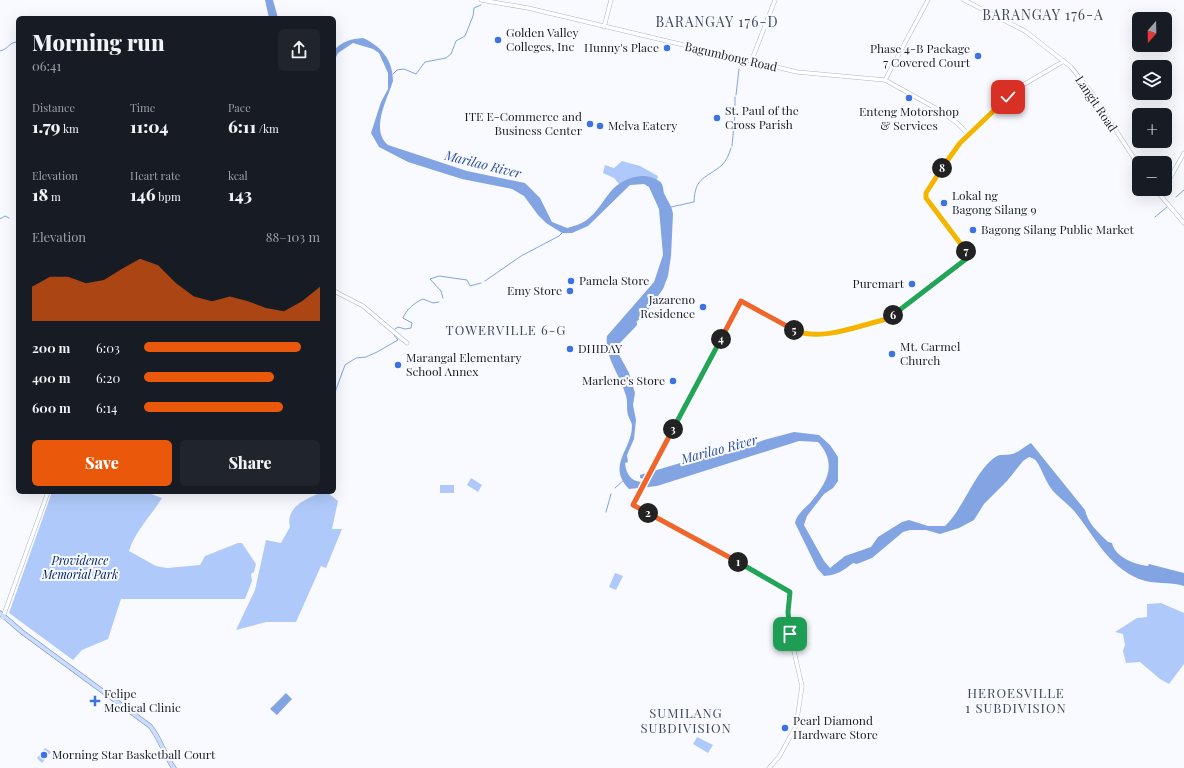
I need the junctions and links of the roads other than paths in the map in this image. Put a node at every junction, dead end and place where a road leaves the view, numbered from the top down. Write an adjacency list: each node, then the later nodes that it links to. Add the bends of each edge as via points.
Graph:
1 (481, 0): 6 (street, Bagumbong Road, via 528,8)
2 (611, 0): 6 (street)
3 (775, 0): 8 (street)
4 (928, 0): 9 (street)
5 (964, 0): 7 (street, Langit Road, via 1019,28)
6 (604, 27): 8 (street, Bagumbong Road)
7 (1064, 61): 10 (street, via 1021,85); 12 (street, Langit Road, via 1083,81)
8 (751, 62): 9 (street, Bagumbong Road, via 797,72)
9 (885, 80): 10 (street, Bagumbong Road, via 939,110)
10 (968, 135): 21 (street, via 954,150 925,195 970,256 892,316 827,333 800,333 741,301 633,505 790,592 790,634 802,686 796,726 779,757)
11 (1184, 153): 13 (street)
12 (1132, 156)
13 (1172, 174)
14 (1161, 196): 15 (street)
15 (1184, 224)
16 (336, 291): 17 (street, via 363,306)
17 (407, 343)
18 (47, 494): 19 (street)
19 (2, 615): 20 (main road, via 150,726)
20 (174, 768)
21 (769, 768)

